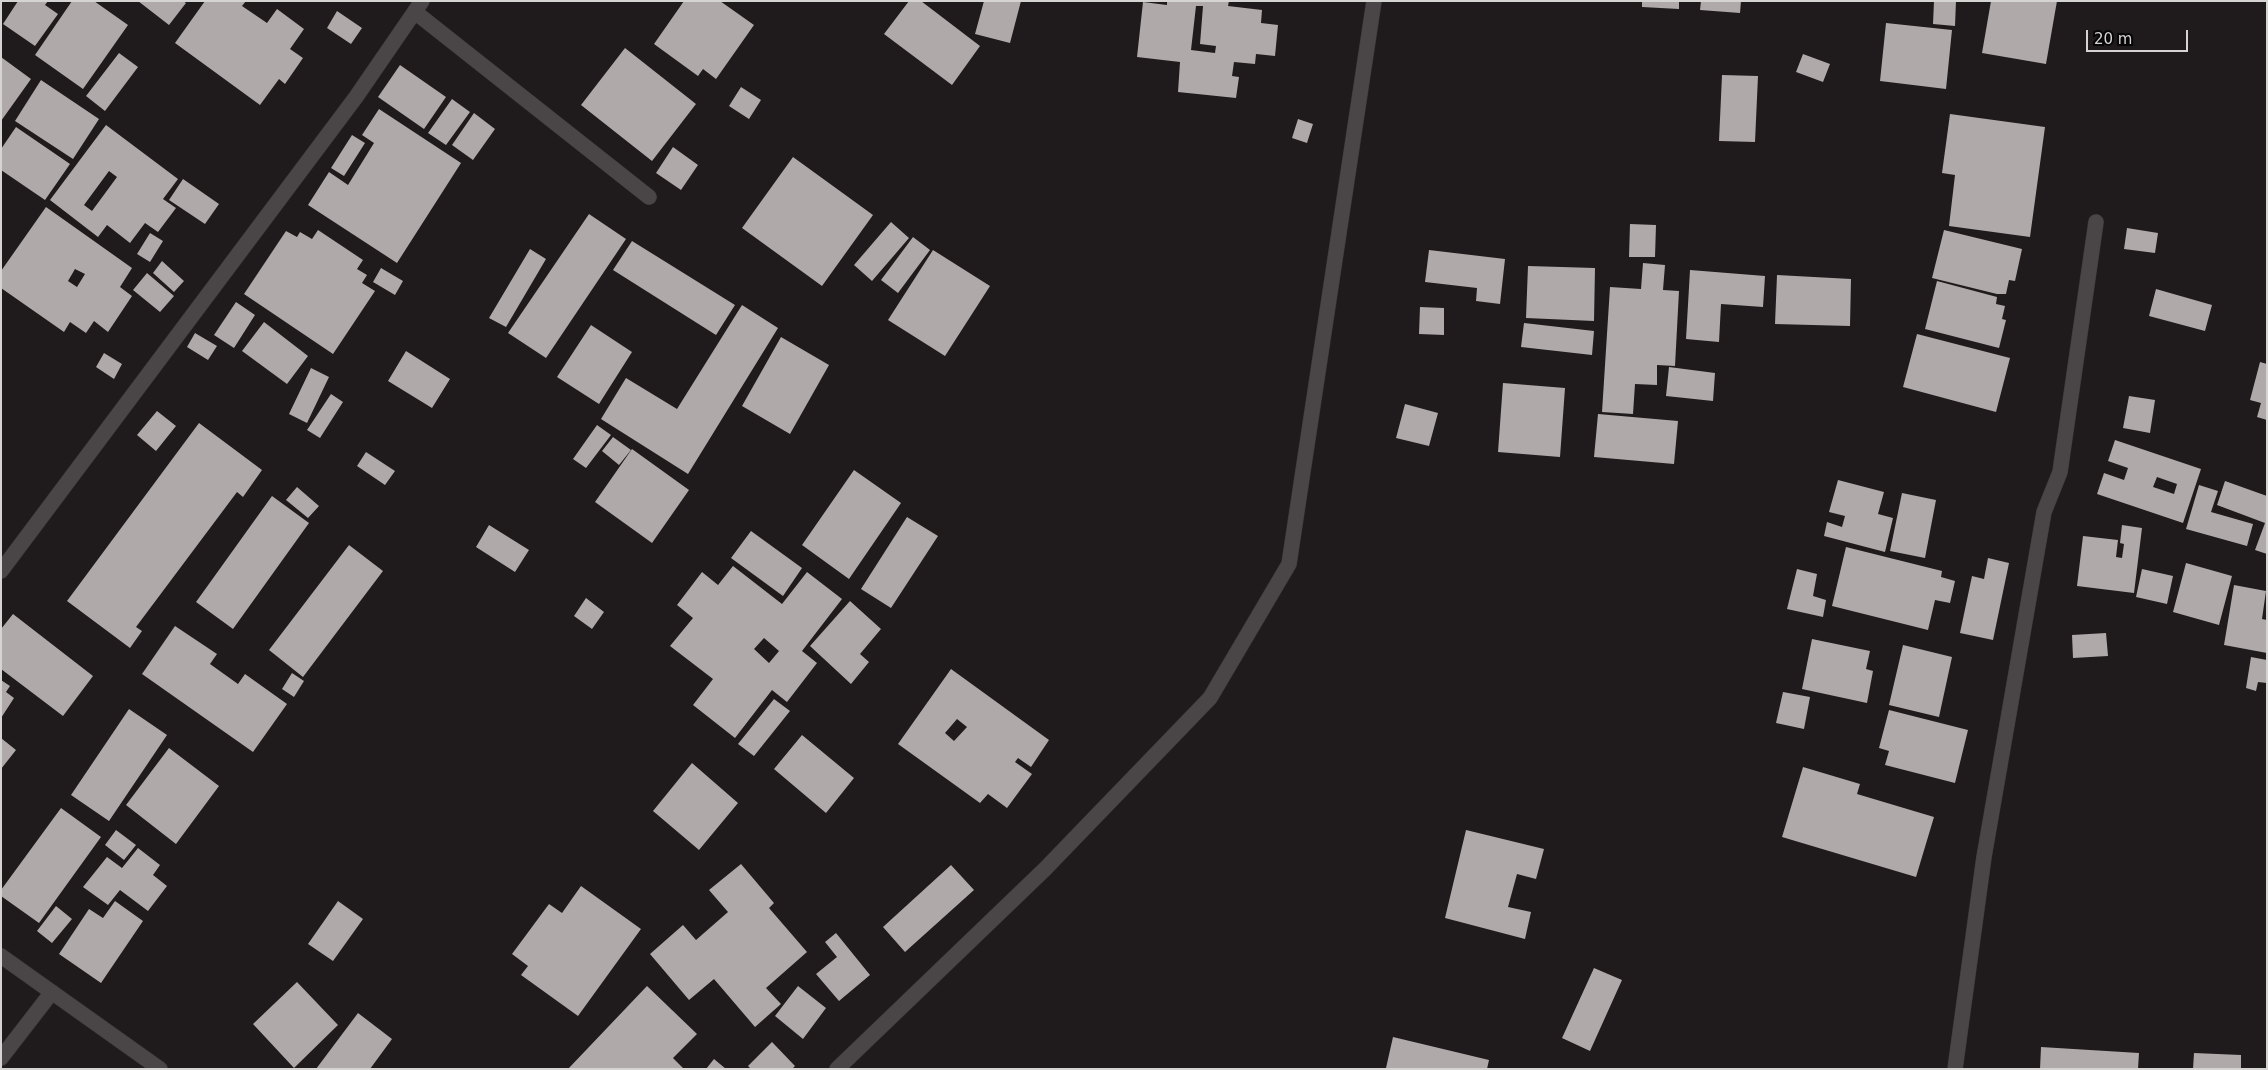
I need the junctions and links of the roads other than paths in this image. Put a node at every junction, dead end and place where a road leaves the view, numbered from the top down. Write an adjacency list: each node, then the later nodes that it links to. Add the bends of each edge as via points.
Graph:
1 (1374, 1): 10 (street, via 1289,564 1210,698 1045,869)
2 (419, 7): 3 (street); 5 (street, via 356,98)
3 (649, 197)
4 (2096, 222): 11 (street, via 2060,472 2044,512 1984,856)
5 (1, 571)
6 (1, 956): 7 (street)
7 (52, 992): 8 (street); 9 (street)
8 (1, 1058)
9 (160, 1069)
10 (837, 1069)
11 (1956, 1069)

